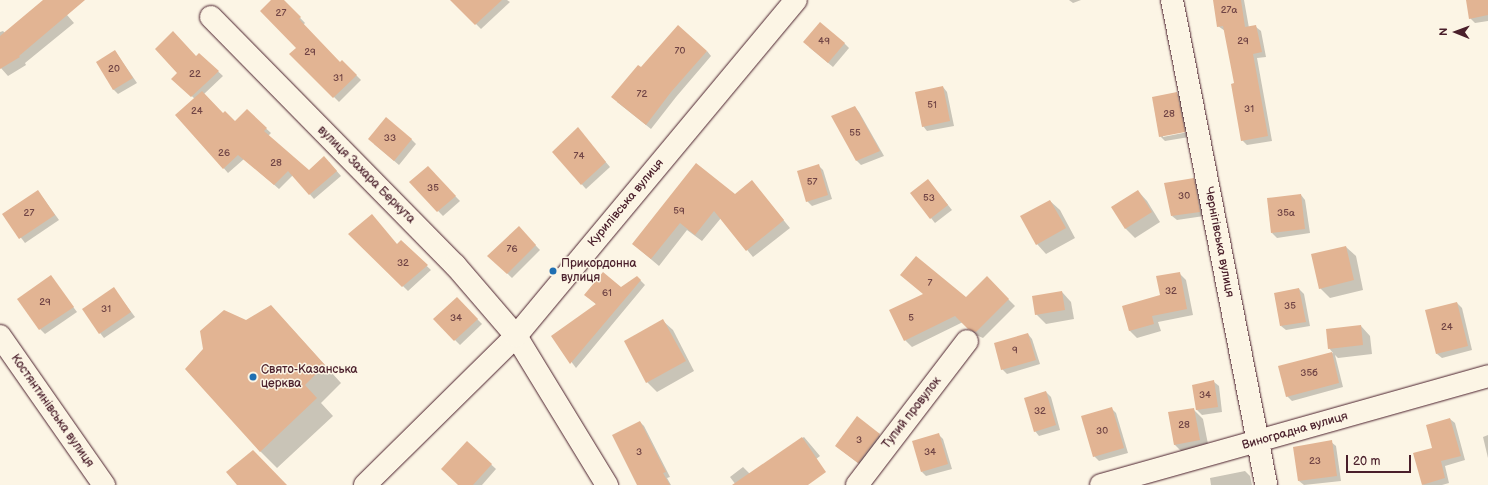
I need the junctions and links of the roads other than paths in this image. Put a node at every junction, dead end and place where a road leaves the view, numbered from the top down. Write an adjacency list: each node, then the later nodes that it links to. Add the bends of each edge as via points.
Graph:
1 (796, 0): 5 (street, Курилівська вулиця)
2 (1172, 0): 8 (street, Чернігівська вулиця)
3 (211, 17): 5 (street, вулиця Захара Беркута, via 455,265)
4 (0, 336): 9 (street, Костянтинівська вулиця)
5 (516, 336): 10 (street, Курилівська вулиця); 11 (street)
6 (967, 341): 12 (street, Тупий провулок)
7 (1488, 376): 8 (street, Виноградна вулиця)
8 (1258, 441): 13 (street, Виноградна вулиця); 14 (street, Чернігівська вулиця)
9 (104, 485)
10 (365, 485)
11 (607, 485)
12 (856, 485)
13 (1101, 485)
14 (1266, 485)

